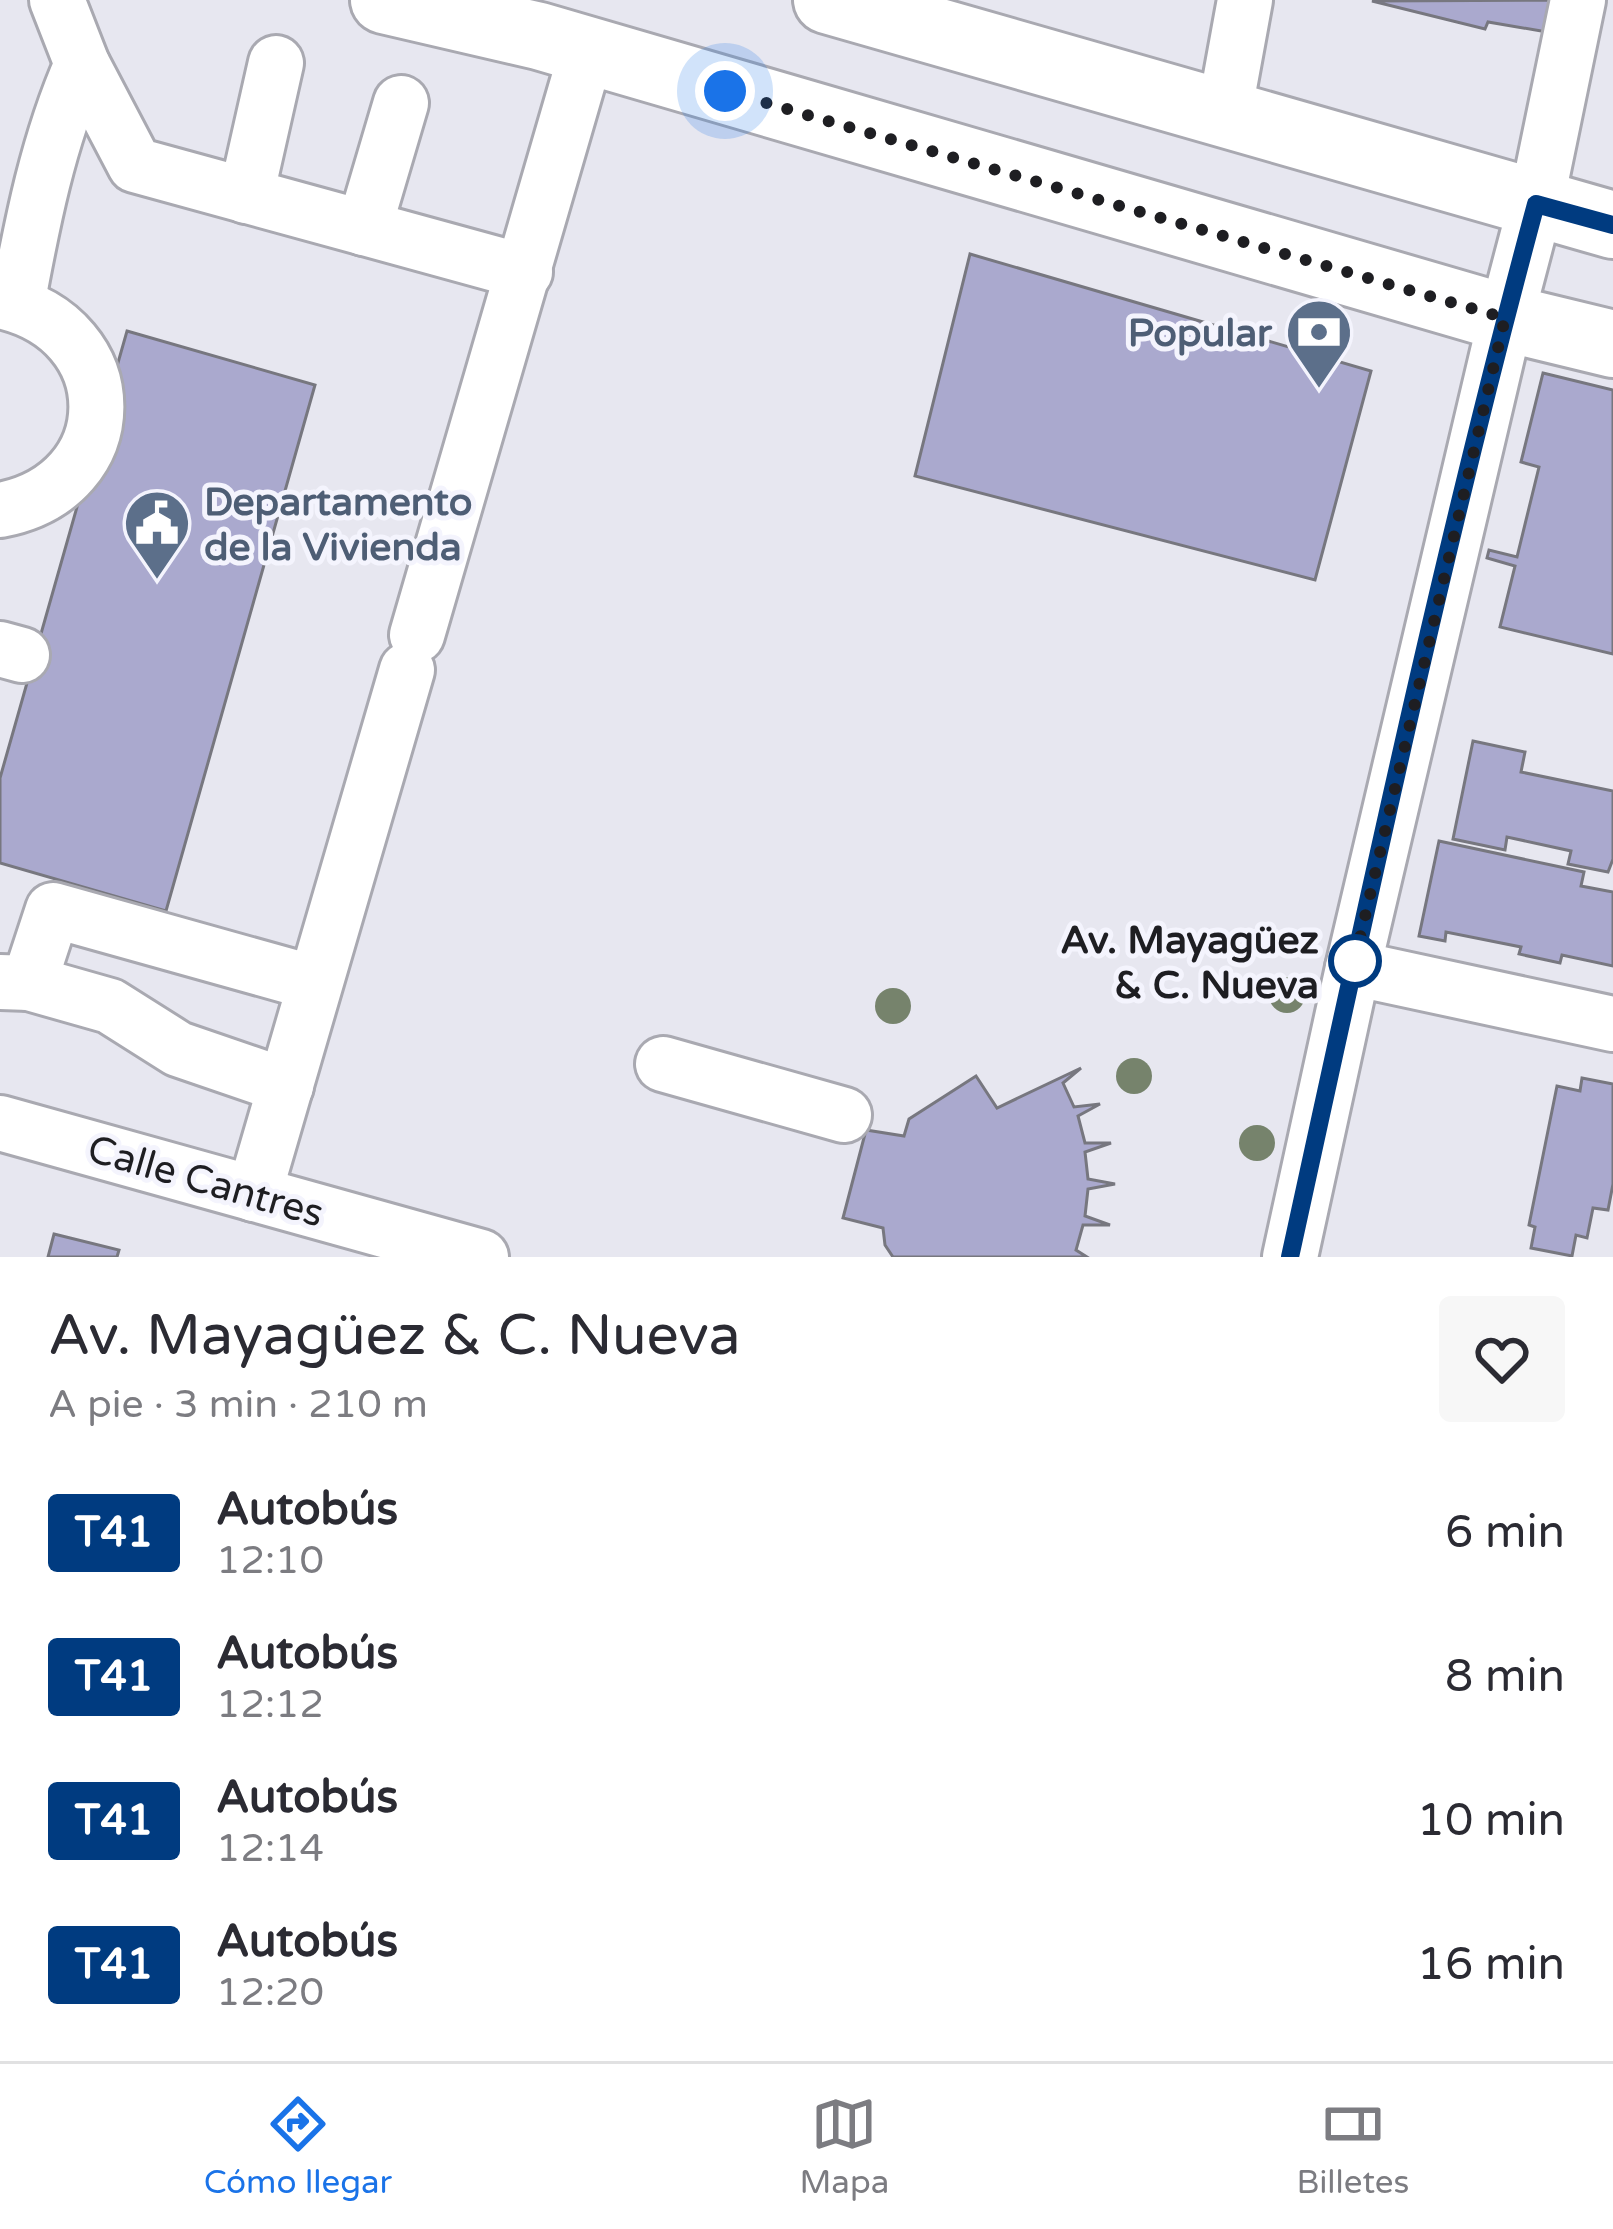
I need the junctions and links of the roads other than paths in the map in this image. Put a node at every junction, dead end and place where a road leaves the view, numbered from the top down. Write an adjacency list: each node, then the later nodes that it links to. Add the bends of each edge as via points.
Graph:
1 (57, 0): 8 (street)
2 (384, 0): 6 (main road)
3 (1245, 0): 10 (street)
4 (1578, 0): 13 (street)
5 (866, 5): 10 (main road)
6 (587, 51): 17 (street); 19 (main road)
7 (276, 63): 12 (street)
8 (82, 64): 11 (street); 14 (street)
9 (401, 103): 16 (street)
10 (1224, 115): 13 (main road)
11 (135, 165): 12 (street); 14 (street, via 74,185)
12 (246, 196): 16 (street)
13 (1536, 204): 15 (main road); 19 (street)
14 (32, 224): 18 (street)
15 (1613, 224)
16 (364, 228): 17 (street)
17 (525, 272): 24 (street)
18 (8, 303): 21 (street, via 63,328 85,357 96,392 81,461 57,488)
19 (1505, 318): 20 (main road); 22 (street)
20 (1613, 344)
21 (0, 510)
22 (1353, 968): 25 (street); 32 (street)
23 (14, 982): 24 (street, via 53,910); 27 (street, via 110,1006 178,1048)
24 (314, 982): 27 (street)
25 (1613, 1024)
26 (663, 1064): 28 (street)
27 (286, 1086): 30 (street)
28 (844, 1114)
29 (0, 1123): 30 (street, Calle Cantres)
30 (254, 1194): 31 (street, Calle Cantres)
31 (481, 1257)
32 (1290, 1257)

